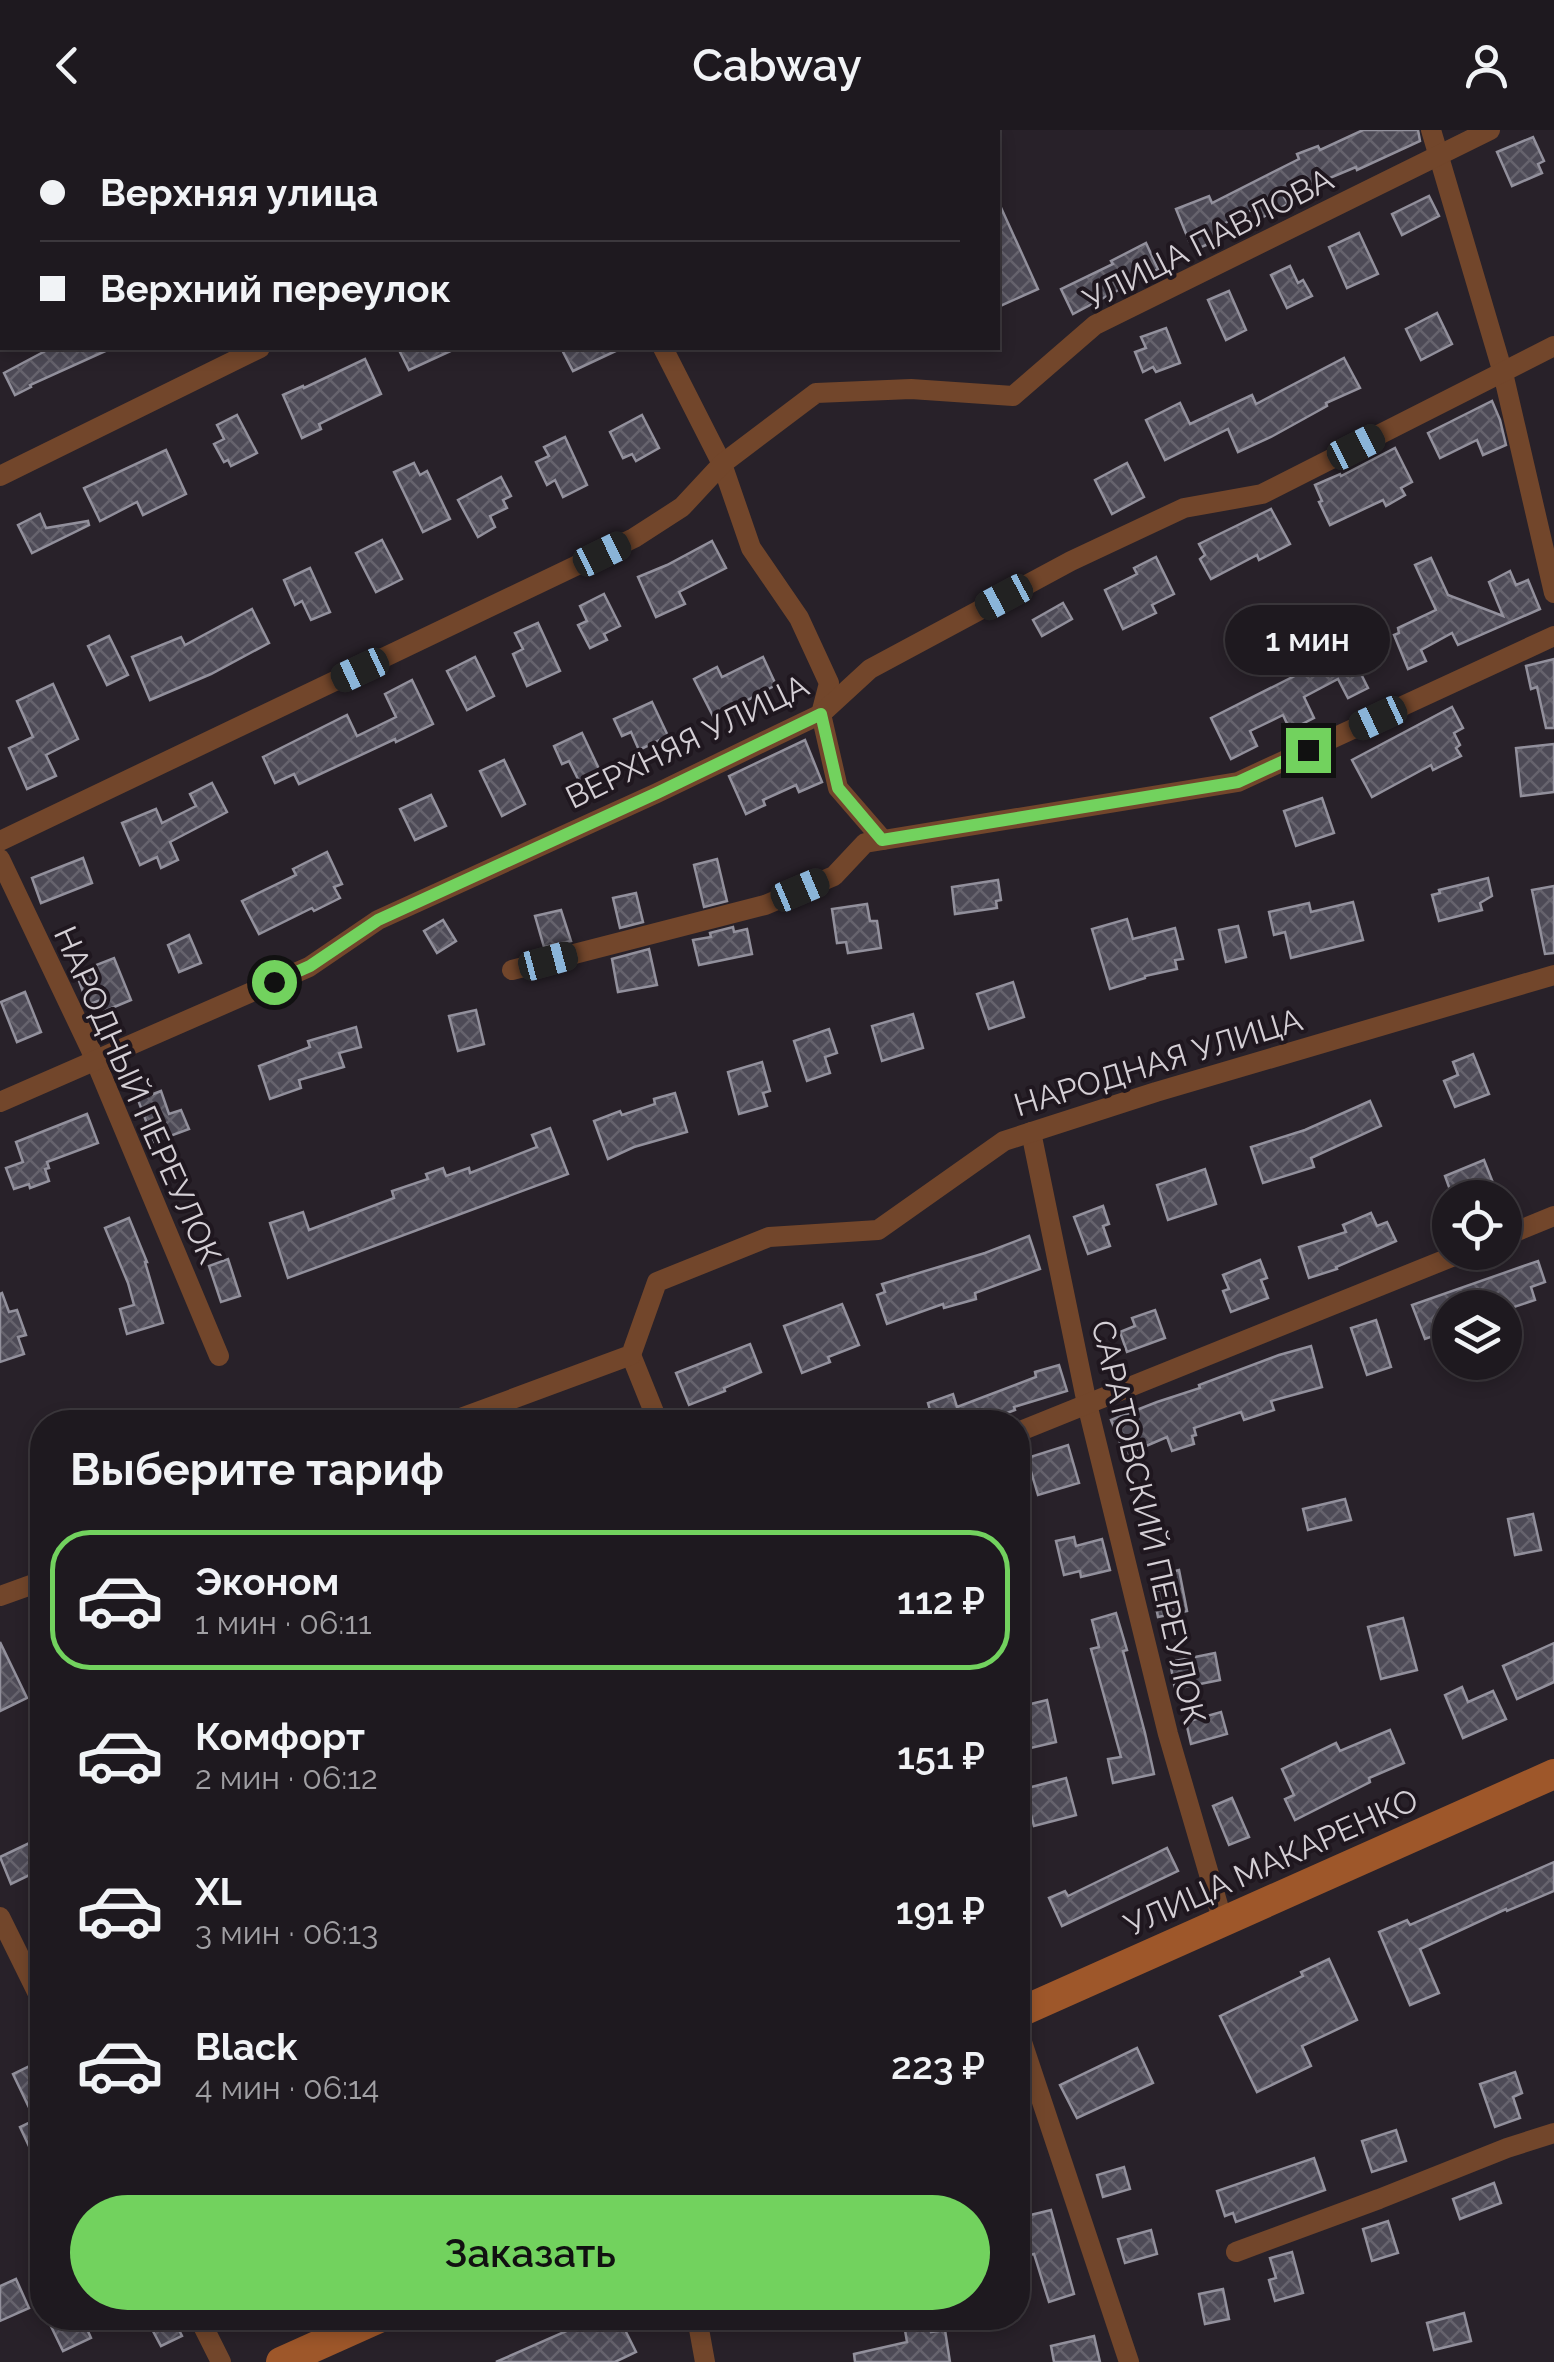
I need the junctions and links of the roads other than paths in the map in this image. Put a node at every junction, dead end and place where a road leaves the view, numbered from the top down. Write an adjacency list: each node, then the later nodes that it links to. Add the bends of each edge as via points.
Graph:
1 (1431, 130): 3 (street)
2 (1490, 130): 3 (street, УЛИЦА ПАВЛОВА)
3 (1438, 158): 7 (street); 8 (street, УЛИЦА ПАВЛОВА, via 1095,325 1013,396 911,389 816,393)
4 (1554, 346): 7 (street, ВЕРХНЯЯ УЛИЦА)
5 (256, 350): 9 (street)
6 (664, 350): 8 (street)
7 (1503, 372): 10 (street); 12 (street, ВЕРХНЯЯ УЛИЦА, via 1262,494 1184,508 1071,562 870,668)
8 (722, 464): 12 (street, via 751,548 799,618 828,683); 14 (street, УЛИЦА ПАВЛОВА, via 682,507 634,538)
9 (0, 476)
10 (1554, 593)
11 (1554, 636): 13 (street, via 1238,782)
12 (821, 714): 13 (street, via 838,788); 18 (street, ВЕРХНЯЯ УЛИЦА, via 378,920 310,966)
13 (882, 840): 16 (street, via 864,843 834,876 765,905)
14 (0, 841)
15 (0, 858): 18 (street, НАРОДНЫЙ ПЕРЕУЛОК)
16 (512, 970)
17 (1554, 975): 20 (street, НАРОДНАЯ УЛИЦА)
18 (96, 1062): 19 (street, ВЕРХНЯЯ УЛИЦА); 25 (street, НАРОДНЫЙ ПЕРЕУЛОК)
19 (0, 1102)
20 (1031, 1132): 24 (street, НАРОДНАЯ УЛИЦА, via 1004,1141 878,1230 768,1237 657,1282); 26 (street, САРАТОВСКИЙ ПЕРЕУЛОК)
21 (1554, 1216): 22 (street)
22 (1522, 1229)
23 (1432, 1265): 26 (street)
24 (631, 1355): 27 (street); 28 (street)
25 (219, 1356)
26 (1088, 1404): 29 (street); 34 (street, САРАТОВСКИЙ ПЕРЕУЛОК, via 1168,1734)
27 (482, 1410)
28 (653, 1410)
29 (1030, 1427)
30 (30, 1585): 31 (street)
31 (0, 1596)
32 (1554, 1774): 34 (main road, УЛИЦА МАКАРЕНКО)
33 (0, 1917): 35 (street)
34 (1223, 1922): 36 (main road, УЛИЦА МАКАРЕНКО)
35 (30, 1978)
36 (1030, 2009)
37 (1030, 2066): 47 (street)
38 (1554, 2134): 39 (street)
39 (1236, 2252)
40 (205, 2330): 44 (street)
41 (359, 2330): 43 (main road)
42 (699, 2330): 46 (street)
43 (321, 2353): 45 (main road)
44 (222, 2362)
45 (281, 2362)
46 (705, 2362)
47 (1129, 2362)

